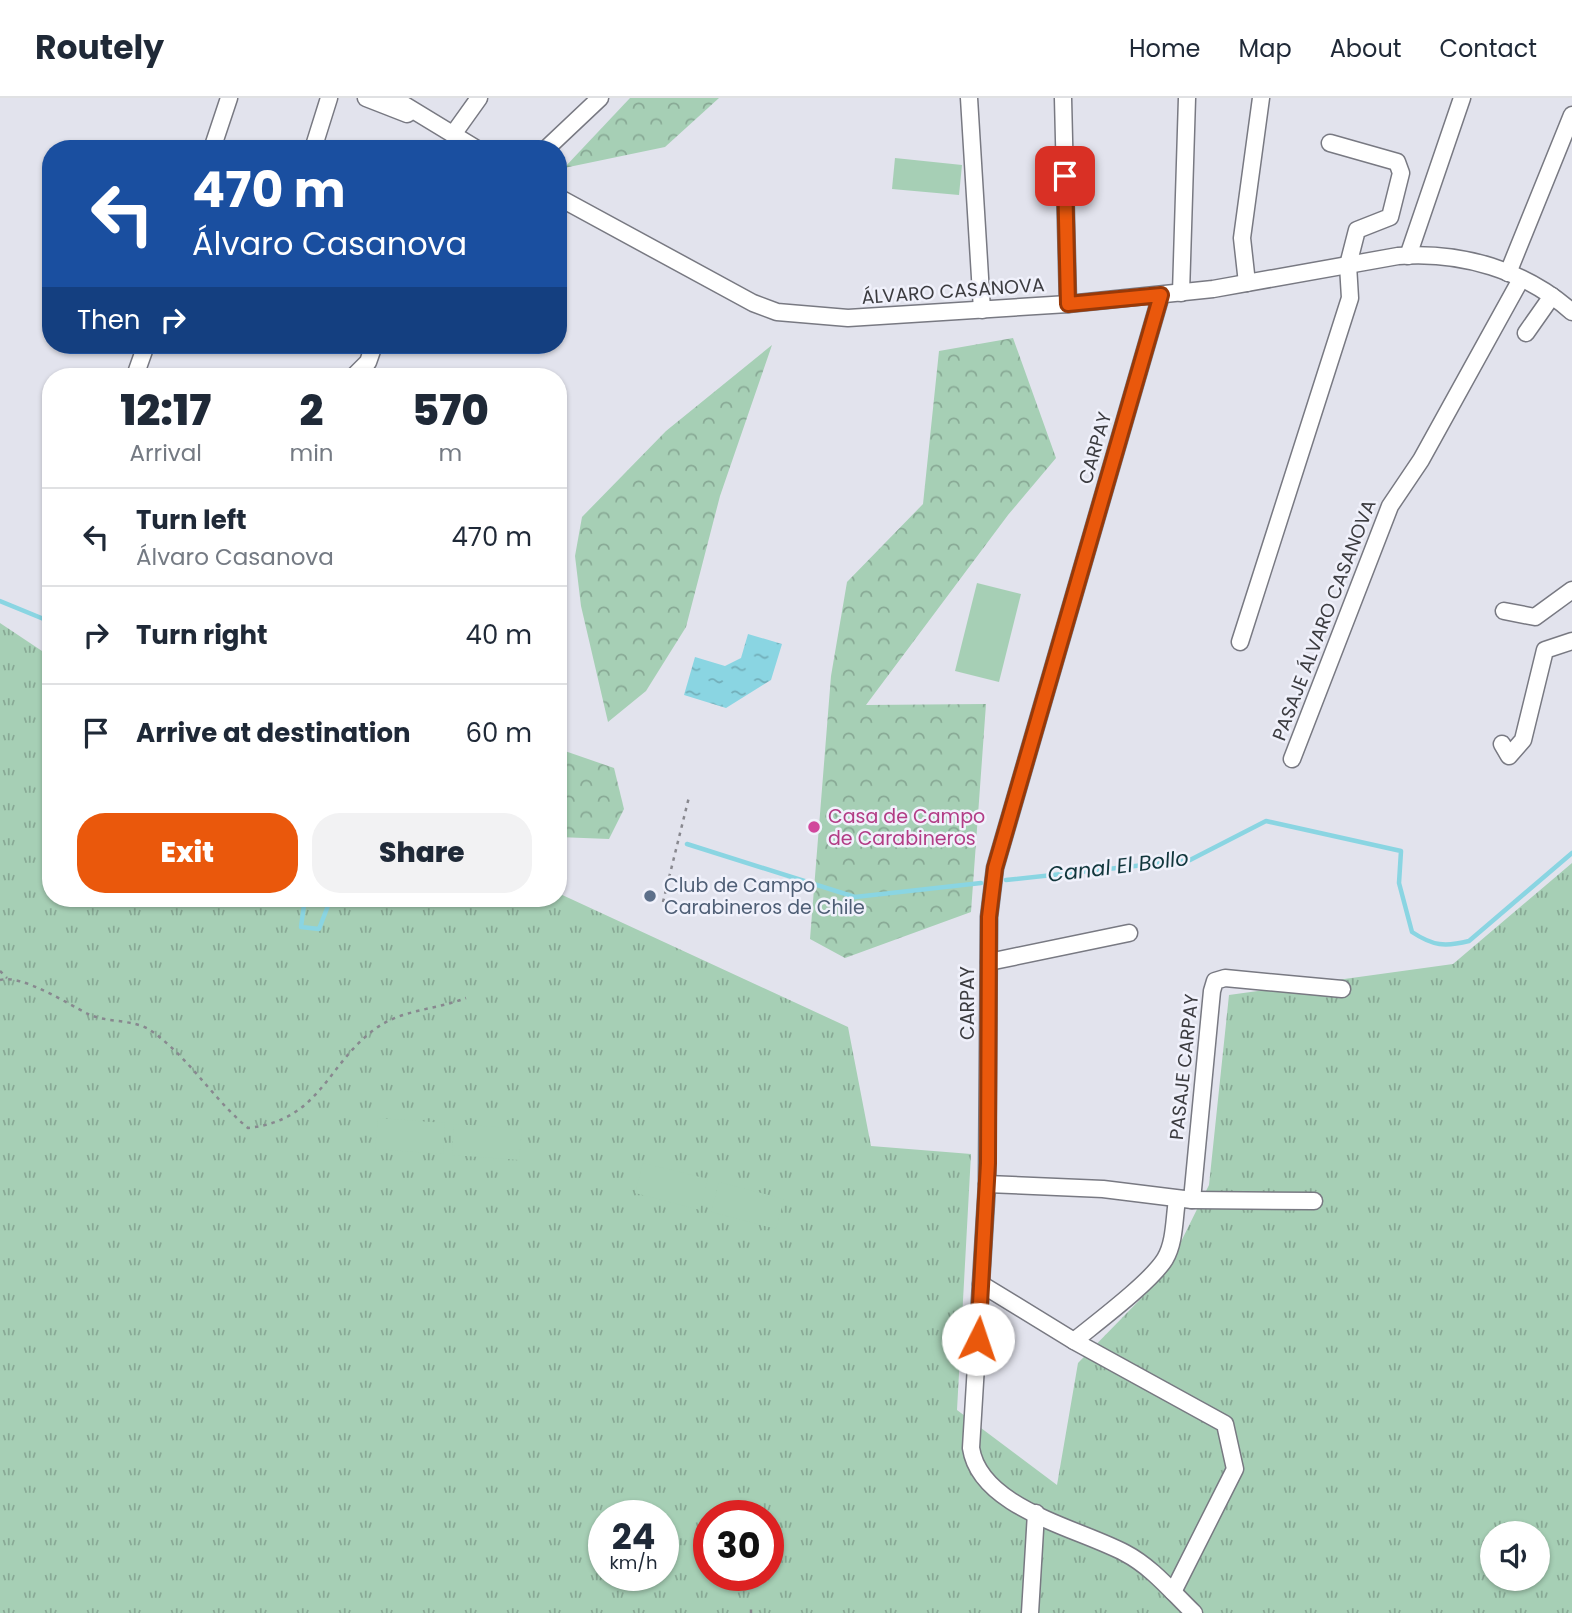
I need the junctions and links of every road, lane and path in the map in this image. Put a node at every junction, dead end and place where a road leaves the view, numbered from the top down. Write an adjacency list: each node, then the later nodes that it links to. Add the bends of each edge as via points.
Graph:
1 (229, 98): 15 (street)
2 (329, 98): 16 (street)
3 (366, 98): 13 (street, via 395,111)
4 (393, 98): 13 (street)
5 (479, 98): 14 (street)
6 (600, 98): 18 (street)
7 (969, 98): 29 (street)
8 (1063, 98): 28 (street)
9 (1187, 98): 25 (street)
10 (1261, 98): 24 (street, via 1242,238)
11 (1462, 98): 21 (street)
12 (1572, 115): 23 (street, PASAJE ÁLVARO CASANOVA)
13 (426, 117): 14 (street)
14 (454, 133): 17 (street)
15 (215, 140)
16 (316, 140)
17 (464, 140)
18 (556, 140)
19 (1330, 143): 22 (street, via 1396,162 1400,168 1393,212 1357,230)
20 (567, 202): 29 (street, ÁLVARO CASANOVA, via 777,312 848,318)
21 (1408, 256): 22 (street, ÁLVARO CASANOVA); 23 (street, ÁLVARO CASANOVA, via 1455,258)
22 (1348, 265): 24 (street, ÁLVARO CASANOVA); 35 (street, via 1350,298)
23 (1515, 276): 27 (street, ÁLVARO CASANOVA); 37 (street, PASAJE ÁLVARO CASANOVA, via 1421,460 1390,506)
24 (1248, 283): 25 (street, ÁLVARO CASANOVA)
25 (1181, 293): 26 (street, ÁLVARO CASANOVA)
26 (1161, 295): 28 (street, ÁLVARO CASANOVA); 41 (street, CARPAY, via 995,868)
27 (1552, 296): 30 (street, ÁLVARO CASANOVA); 31 (street)
28 (1068, 304): 29 (street, ÁLVARO CASANOVA)
29 (982, 310)
30 (1572, 312)
31 (1526, 333)
32 (1572, 590): 33 (street, via 1535,617)
33 (1504, 611)
34 (1572, 641): 36 (street, via 1545,650 1523,740 1509,756)
35 (1240, 642)
36 (1503, 744)
37 (1292, 760)
38 (689, 797): 39 (path)
39 (663, 902)
40 (1129, 933): 41 (street)
41 (989, 962): 47 (street, CARPAY)
42 (0, 971): 43 (path)
43 (7, 978): 44 (path); 46 (path, via 92,1016 148,1028 194,1068 223,1106 248,1128 270,1126 307,1105 377,1027 408,1012)
44 (0, 980)
45 (1342, 989): 48 (street, PASAJE CARPAY, via 1225,978 1215,981)
46 (466, 998)
47 (987, 1184): 48 (street, via 1103,1189); 50 (street, CARPAY)
48 (1185, 1200): 49 (street); 51 (street, PASAJE CARPAY, via 1164,1260)
49 (1314, 1201)
50 (981, 1284): 51 (street); 52 (street, CARPAY, via 972,1458 992,1489)
51 (1074, 1341): 53 (street, via 1225,1424 1235,1469)
52 (1036, 1513): 53 (street, CARPAY, via 1126,1553); 56 (street)
53 (1173, 1592): 57 (street, CARPAY)
54 (751, 1607): 55 (path)
55 (751, 1613)
56 (1030, 1613)
57 (1194, 1613)

